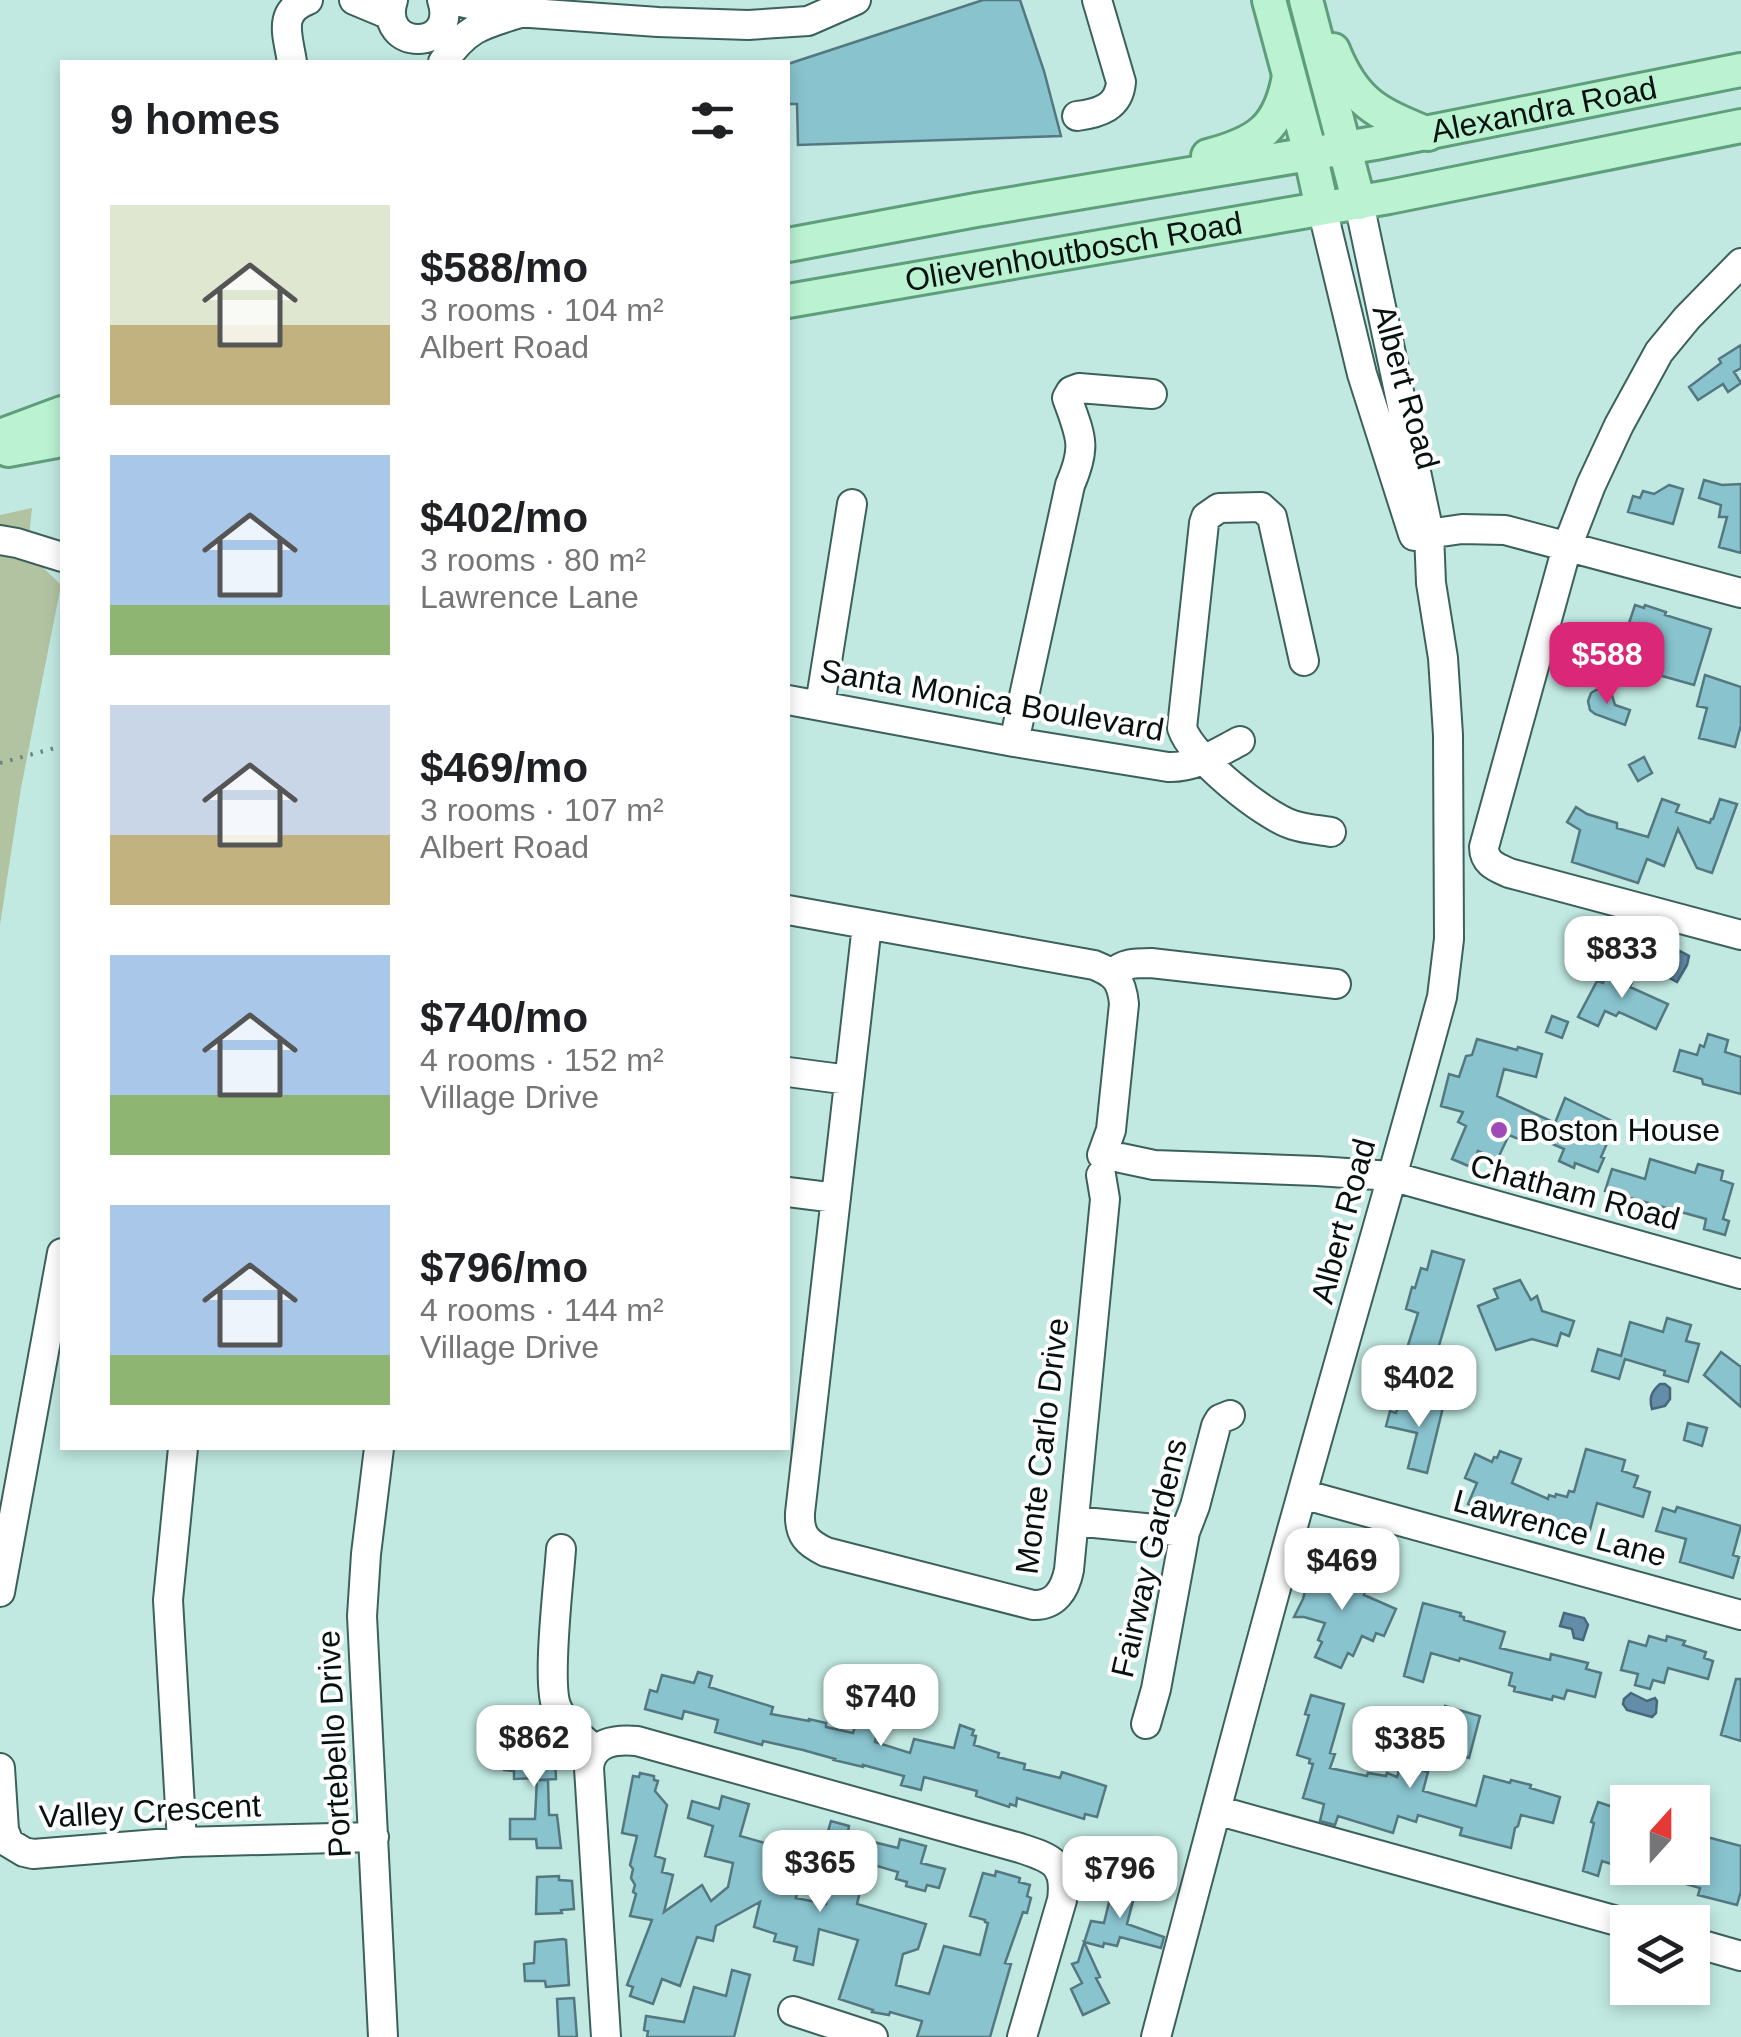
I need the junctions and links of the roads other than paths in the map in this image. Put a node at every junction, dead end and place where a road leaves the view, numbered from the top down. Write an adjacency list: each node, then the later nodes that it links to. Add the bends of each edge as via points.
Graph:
1 (308, 0): 10 (street, via 287,21)
2 (856, 0): 7 (street, via 820,17 778,25)
3 (1097, 0): 16 (street, via 1120,94 1105,109)
4 (1268, 0): 15 (main road)
5 (1309, 0): 18 (main road, via 1351,86 1372,107); 19 (main road)
6 (378, 9): 9 (street, via 422,40); 11 (street)
7 (656, 11): 8 (street)
8 (513, 12): 9 (street); 13 (street, via 463,36)
9 (444, 14): 12 (street)
10 (292, 60)
11 (416, 60)
12 (427, 60)
13 (445, 60)
14 (1741, 70): 18 (main road, Alexandra Road)
15 (1289, 76): 20 (main road); 21 (main road, via 1275,119 1249,142)
16 (1077, 116)
17 (1741, 126): 22 (main road, Alexandra Road)
18 (1428, 134): 19 (main road, Alexandra Road)
19 (1346, 148): 20 (main road, Olievenhoutbosch Road); 22 (main road)
20 (1310, 153): 21 (main road, Olievenhoutbosch Road); 23 (main road)
21 (1044, 199): 24 (main road, Olievenhoutbosch Road)
22 (1359, 203): 23 (main road, Olievenhoutbosch Road); 33 (street, Albert Road)
23 (1322, 208): 26 (main road, Olievenhoutbosch Road); 33 (street, Albert Road, via 1362,374)
24 (790, 245)
25 (1741, 263): 35 (street, via 1659,352 1618,425)
26 (790, 301)
27 (1152, 394): 42 (street, via 1079,388 1067,398 1080,435 1080,462)
28 (60, 414): 29 (main road)
29 (0, 436)
30 (60, 440): 31 (main road)
31 (0, 452)
32 (852, 504): 40 (street)
33 (1421, 534): 35 (street, via 1493,528); 53 (street, Albert Road, via 1443,658 1449,939 1442,997)
34 (0, 540): 36 (street)
35 (1568, 547): 37 (street); 47 (street, via 1484,854 1509,872)
36 (60, 557)
37 (1741, 593)
38 (1304, 661): 43 (street, via 1272,517 1261,507 1211,512 1204,524 1182,728)
39 (790, 700): 40 (street, Santa Monica Boulevard)
40 (820, 706): 42 (street, Santa Monica Boulevard)
41 (1240, 741): 43 (street, Santa Monica Boulevard)
42 (1014, 742): 43 (street, Santa Monica Boulevard, via 1168,767)
43 (1204, 760): 44 (street, via 1260,808 1291,825)
44 (1332, 832)
45 (790, 910): 46 (street)
46 (867, 925): 48 (street); 51 (street, Monte Carlo Drive)
47 (1741, 935)
48 (1112, 974): 49 (street, via 1120,966 1150,963); 52 (street, Monte Carlo Drive, via 1124,1004)
49 (1336, 984)
50 (790, 1072): 51 (street)
51 (849, 1080): 55 (street, Monte Carlo Drive)
52 (1112, 1165): 53 (street, Chatham Road); 62 (street, Monte Carlo Drive)
53 (1390, 1176): 57 (street, Chatham Road); 61 (street, Albert Road)
54 (790, 1192): 55 (street)
55 (836, 1198): 62 (street, Monte Carlo Drive, via 800,1513 803,1536 826,1552 1041,1606 1057,1598 1066,1581)
56 (60, 1265): 65 (street)
57 (1741, 1274)
58 (1230, 1415): 63 (street, Fairway Gardens, via 1216,1426)
59 (183, 1450): 72 (street, via 168,1600)
60 (379, 1450): 71 (street, Portebello Drive, via 362,1616)
61 (1302, 1494): 66 (street, Lawrence Lane); 70 (street, Albert Road)
62 (1074, 1521): 63 (street)
63 (1185, 1532): 67 (street, Fairway Gardens)
64 (560, 1548): 68 (street, via 555,1704)
65 (0, 1592)
66 (1741, 1615)
67 (1146, 1724)
68 (594, 1750): 79 (street, via 588,1777); 81 (street, via 637,1741 1020,1848 1056,1865 1064,1878 1062,1900)
69 (0, 1768): 73 (street, Valley Crescent)
70 (1216, 1810): 74 (street); 82 (street, Albert Road)
71 (374, 1837): 72 (street, Valley Crescent); 78 (street, Portebello Drive)
72 (182, 1842): 73 (street, Valley Crescent)
73 (7, 1856)
74 (1610, 1919)
75 (1710, 1947): 76 (street)
76 (1741, 1956)
77 (793, 2011): 80 (street)
78 (383, 2037)
79 (606, 2037)
80 (873, 2037)
81 (1022, 2037)
82 (1156, 2037)

